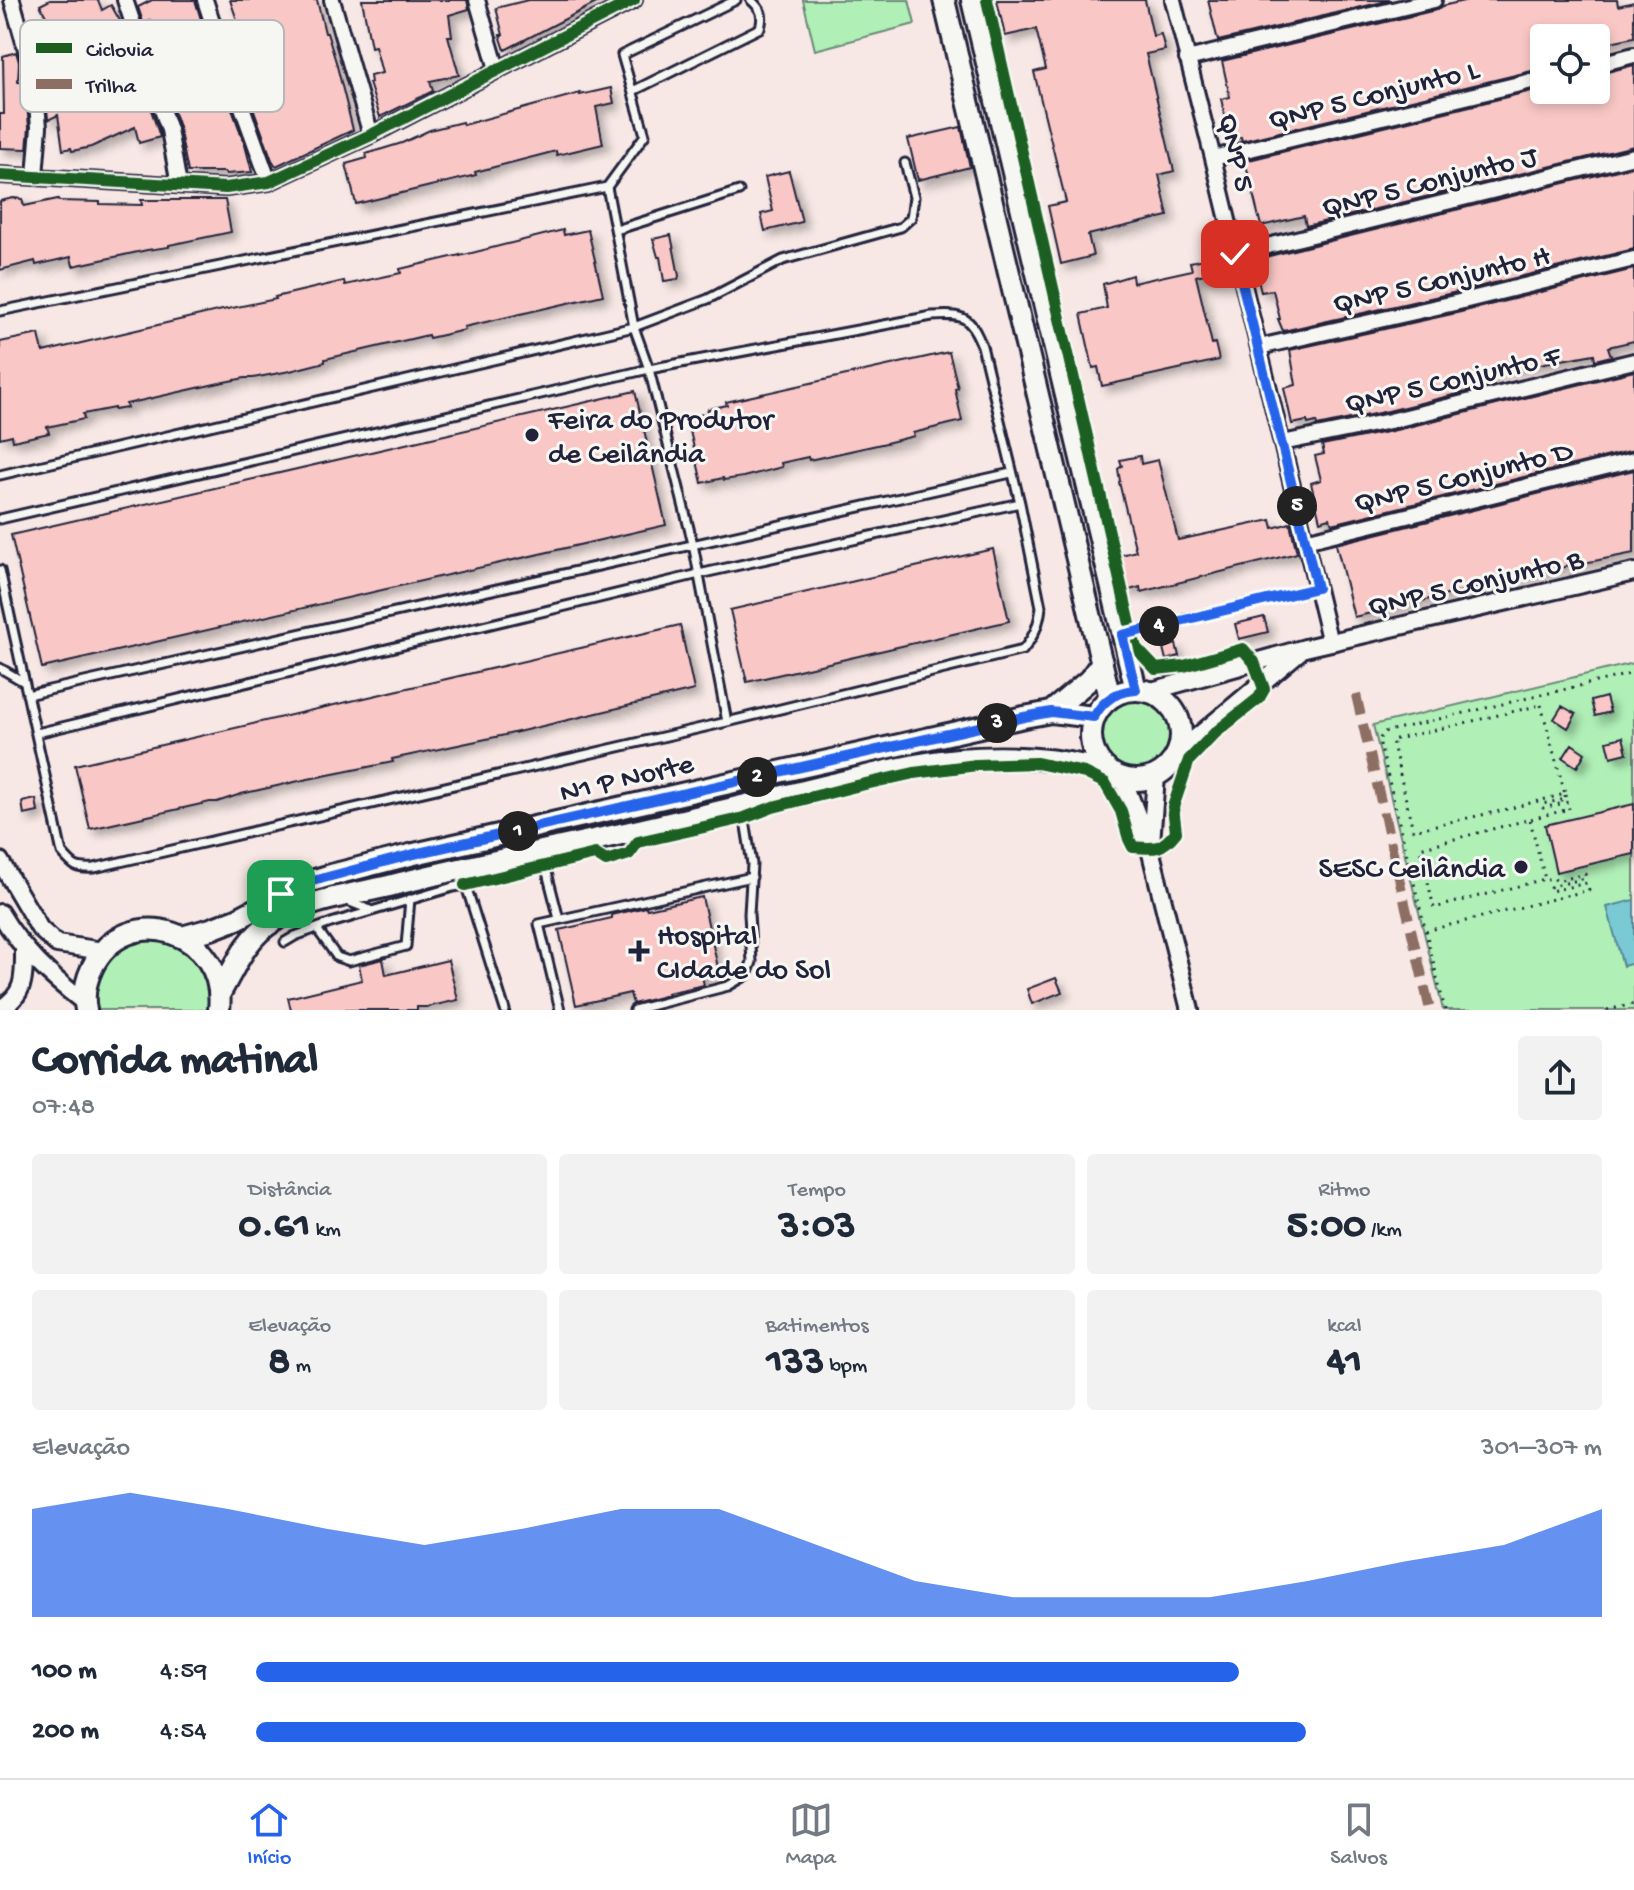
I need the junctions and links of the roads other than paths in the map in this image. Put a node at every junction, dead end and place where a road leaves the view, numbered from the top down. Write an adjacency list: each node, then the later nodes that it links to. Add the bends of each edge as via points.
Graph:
1 (12, 0): 16 (street)
2 (125, 0): 14 (street)
3 (205, 0): 15 (street)
4 (332, 0): 26 (street)
5 (477, 0): 20 (street)
6 (634, 0): 13 (street)
7 (736, 0): 22 (lane, via 622,55)
8 (751, 0): 22 (lane, via 761,9 760,28)
9 (944, 0): 59 (main road)
10 (972, 0): 56 (main road)
11 (1173, 0): 18 (street, QNP 5)
12 (1434, 0): 18 (street)
13 (617, 4): 20 (street)
14 (132, 20)
15 (212, 20)
16 (20, 28)
17 (1634, 55): 19 (street)
18 (1187, 59): 28 (street, QNP 5)
19 (1610, 61)
20 (497, 69): 26 (street)
21 (1530, 81): 28 (street, QNP 5 Conjunto L)
22 (633, 91): 34 (lane, via 645,135)
23 (38, 112): 31 (street)
24 (163, 112): 33 (street)
25 (244, 112): 32 (street)
26 (371, 135): 32 (street)
27 (1634, 156): 37 (street, QNP 5 Conjunto J)
28 (1213, 158): 37 (street, QNP 5)
29 (905, 163): 40 (lane, via 914,197 911,218 901,227 783,260 708,299)
30 (0, 175): 31 (street)
31 (35, 176): 33 (street)
32 (269, 182): 33 (street, via 226,188)
33 (179, 185)
34 (607, 187): 36 (lane); 39 (lane)
35 (739, 191): 36 (lane)
36 (616, 230): 40 (lane)
37 (1235, 254): 41 (street, QNP 5)
38 (1634, 259): 41 (street, QNP 5 Conjunto H)
39 (0, 311)
40 (634, 327): 43 (lane); 47 (lane)
41 (1259, 347): 44 (street, QNP 5)
42 (1634, 361): 44 (street, QNP 5 Conjunto F)
43 (649, 369): 46 (lane, via 958,314 975,326 982,346); 49 (lane); 51 (lane)
44 (1282, 443): 50 (street, QNP 5)
45 (1634, 460): 50 (street, QNP 5 Conjunto D)
46 (1011, 473): 48 (lane); 51 (lane)
47 (0, 475)
48 (1020, 503): 54 (lane); 67 (lane, via 1041,607 1040,623 1023,650)
49 (0, 519)
50 (1305, 541): 55 (street, QNP 5)
51 (693, 544): 54 (lane); 63 (lane)
52 (0, 570): 61 (lane)
53 (1634, 572): 57 (street, QNP 5 Conjunto B)
54 (699, 574): 67 (lane); 68 (lane)
55 (1317, 588): 56 (lane); 57 (street, QNP 5)
56 (1122, 635): 62 (main road)
57 (1330, 643): 58 (street)
58 (1305, 648): 62 (street); 69 (street)
59 (1102, 662): 64 (main road); 65 (main road)
60 (0, 668): 61 (lane)
61 (24, 682): 63 (lane)
62 (1142, 691): 64 (main road); 69 (main road, via 1162,698 1172,709 1179,722)
63 (27, 695): 68 (lane)
64 (1110, 698): 66 (main road)
65 (1051, 712): 66 (main road, N1 P Norte); 84 (main road, N1 P Norte, via 391,860 305,883 237,919)
66 (1094, 717): 70 (main road, via 1090,731 1097,760)
67 (727, 722): 68 (lane, via 82,869 62,853)
68 (37, 733)
69 (1178, 753): 71 (main road)
70 (1115, 775): 71 (main road, via 1140,781); 72 (main road, N1 P Norte, via 1073,763 999,756 903,767); 73 (street)
71 (1156, 776): 73 (street)
72 (742, 806): 74 (main road, N1 P Norte); 77 (lane)
73 (1150, 849): 95 (street)
74 (542, 851): 76 (main road, N1 P Norte); 82 (lane)
75 (0, 861): 88 (street, via 47,936 57,944)
76 (463, 877): 78 (main road, N1 P Norte); 79 (lane, via 453,887); 92 (lane)
77 (752, 877): 82 (lane); 94 (lane, via 752,962 747,975 728,986)
78 (339, 898): 80 (lane); 89 (main road, N1 P Norte, via 273,922 246,946)
79 (410, 899): 80 (lane); 83 (lane, via 406,946 349,961 337,957)
80 (372, 911): 83 (lane)
81 (0, 913): 85 (street)
82 (559, 919): 93 (lane, via 539,924)
83 (317, 929): 86 (lane)
84 (182, 937): 88 (main road, via 140,931); 89 (main road, via 212,966)
85 (6, 938): 87 (street)
86 (285, 942)
87 (24, 949): 90 (street); 91 (street, via 20,990)
88 (103, 951): 90 (main road, via 89,975)
89 (219, 1002)
90 (85, 1006)
91 (0, 1009)
92 (505, 1010)
93 (560, 1010)
94 (634, 1010)
95 (1190, 1010)

